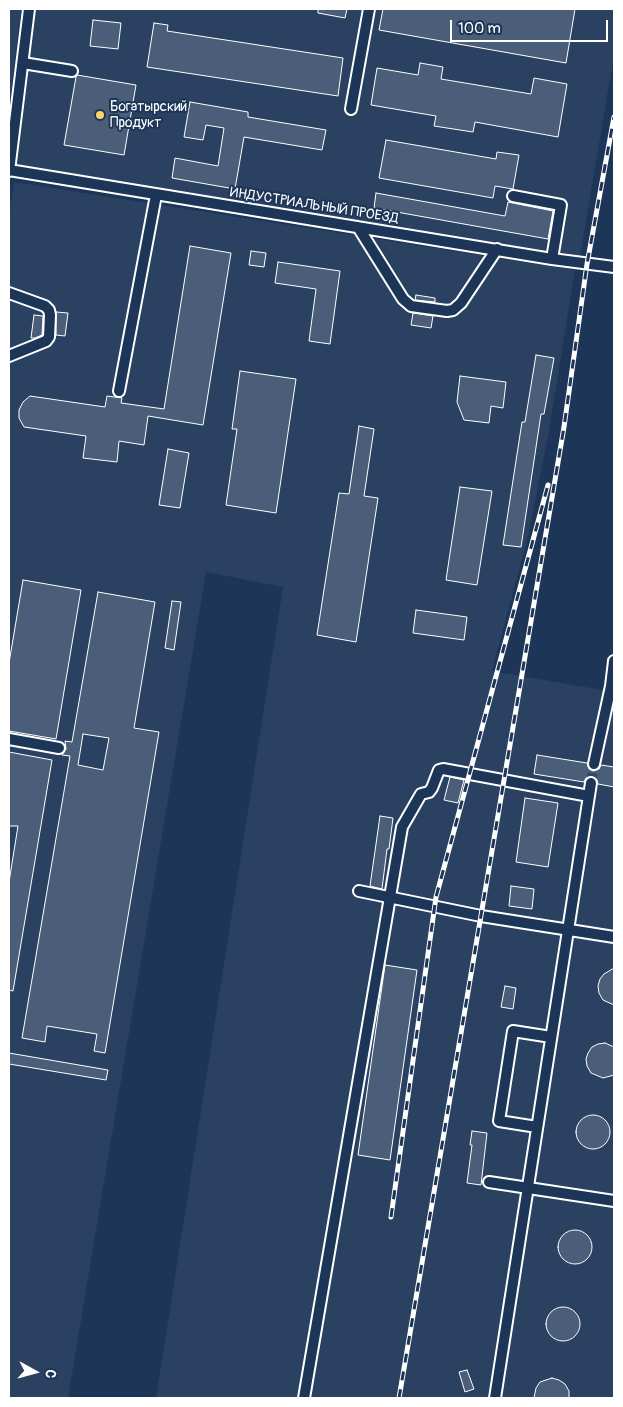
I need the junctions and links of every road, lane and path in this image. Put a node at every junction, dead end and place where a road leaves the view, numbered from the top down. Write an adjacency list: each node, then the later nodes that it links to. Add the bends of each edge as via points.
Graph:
1 (29, 9): 3 (street)
2 (369, 9): 5 (street)
3 (23, 64): 4 (street); 6 (street)
4 (72, 71)
5 (351, 109)
6 (9, 170): 7 (street, ИНДУСТРИАЛЬНЫЙ ПРОЕЗД)
7 (156, 195): 9 (street, ИНДУСТРИАЛЬНЫЙ ПРОЕЗД); 15 (street)
8 (513, 196): 11 (street, via 561,205)
9 (358, 227): 10 (street, ИНДУСТРИАЛЬНЫЙ ПРОЕЗД); 10 (street, via 402,299 411,306 447,311 457,307)
10 (497, 249): 11 (street, ИНДУСТРИАЛЬНЫЙ ПРОЕЗД)
11 (552, 259): 12 (street, ИНДУСТРИАЛЬНЫЙ ПРОЕЗД)
12 (614, 267)
13 (9, 293): 14 (street, via 45,306 50,315 46,341)
14 (9, 356)
15 (119, 391)
16 (614, 661): 17 (street)
17 (612, 686): 20 (street)
18 (9, 739): 19 (street)
19 (59, 748)
20 (594, 764)
21 (591, 783): 22 (street)
22 (589, 796): 24 (street, via 439,770 432,788 421,794 402,827); 25 (street)
23 (359, 890): 24 (street)
24 (390, 897): 25 (street); 32 (street)
25 (568, 930): 26 (street); 27 (street)
26 (614, 937)
27 (551, 1037): 28 (street); 28 (street, via 513,1032 499,1121)
28 (537, 1127): 30 (street)
29 (489, 1182): 30 (street)
30 (528, 1188): 31 (street); 33 (street)
31 (614, 1201)
32 (304, 1398)
33 (495, 1398)

